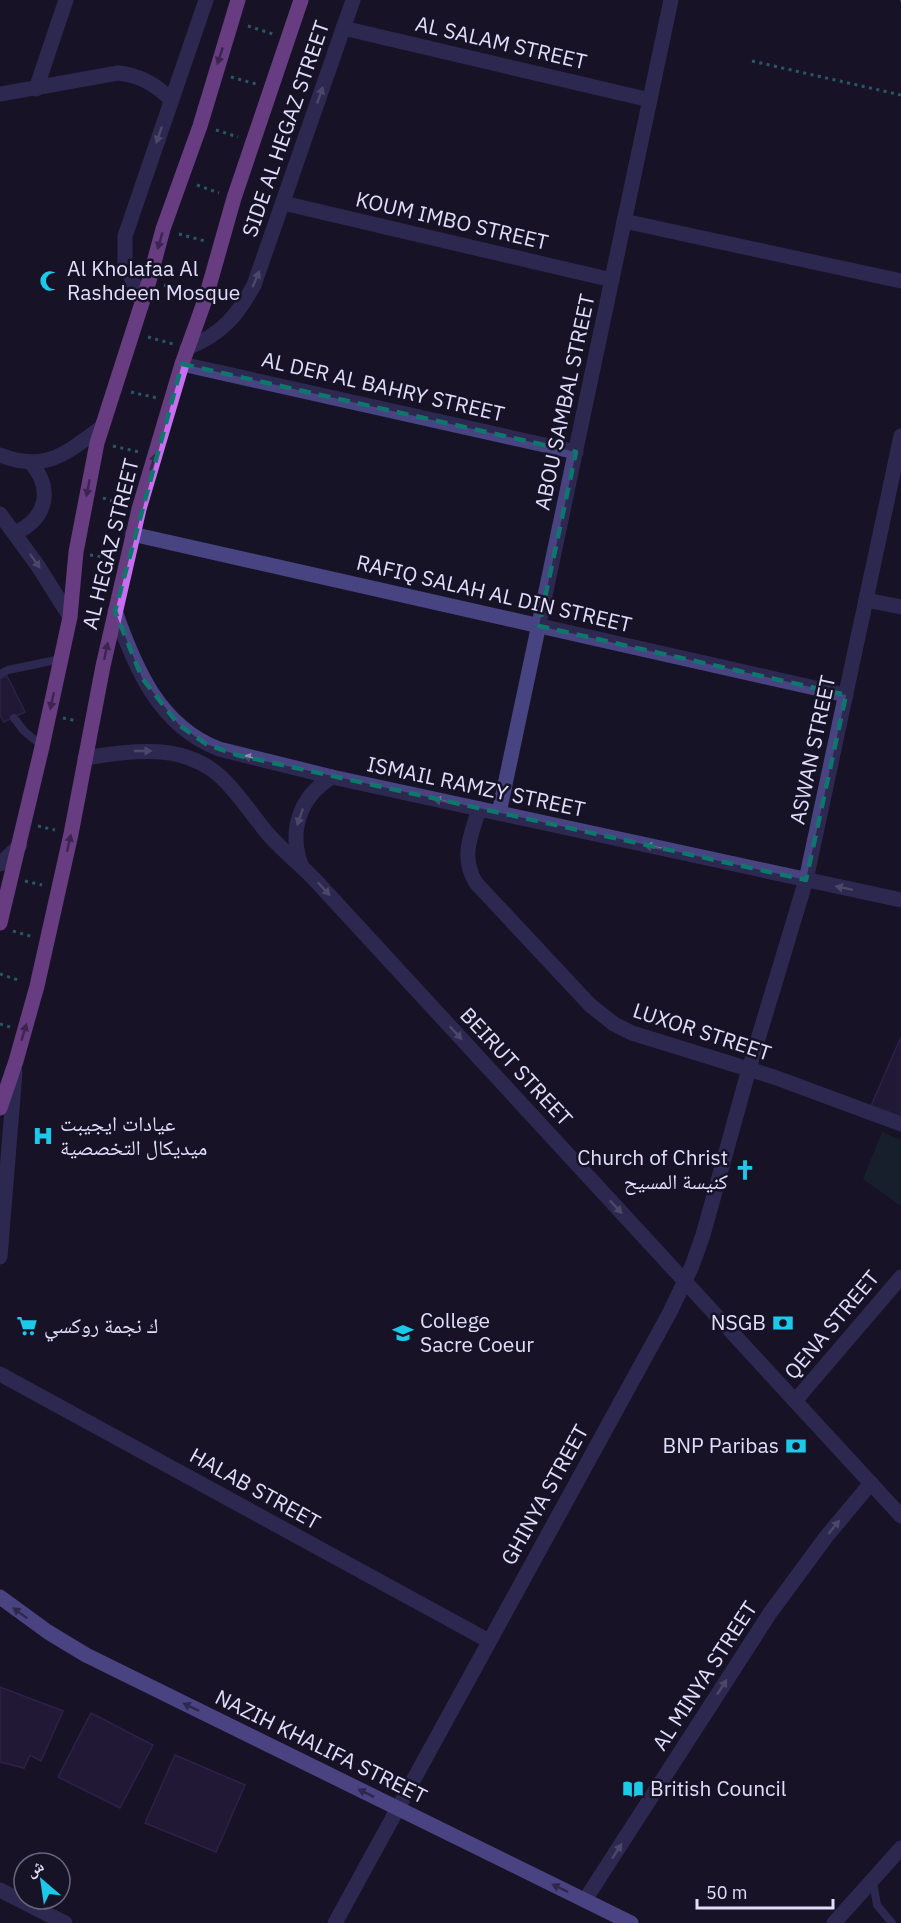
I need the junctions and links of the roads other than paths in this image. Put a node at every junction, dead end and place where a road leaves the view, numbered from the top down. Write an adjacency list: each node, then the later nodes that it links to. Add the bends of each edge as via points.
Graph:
1 (66, 0): 8 (street)
2 (206, 0): 10 (street)
3 (238, 0): 16 (main road, AL HEGAZ STREET, one-way to 16)
4 (301, 0): 17 (main road, AL HEGAZ STREET)
5 (353, 0): 7 (street, SIDE AL HEGAZ STREET)
6 (671, 0): 11 (street, ABOU SAMBAL STREET)
7 (343, 28): 11 (street, AL SALAM STREET); 12 (street, SIDE AL HEGAZ STREET, one-way to 7)
8 (36, 88): 9 (street); 10 (street, via 124,74 153,84)
9 (0, 94)
10 (171, 100): 16 (street, one-way to 16, via 125,236 125,263)
11 (650, 100): 13 (street, ABOU SAMBAL STREET)
12 (283, 203): 14 (street, KOUM IMBO STREET); 17 (street, SIDE AL HEGAZ STREET, one-way to 12, via 218,332 244,302 258,275)
13 (624, 221): 14 (street, ABOU SAMBAL STREET); 15 (street)
14 (612, 280): 21 (street, ABOU SAMBAL STREET)
15 (901, 281)
16 (142, 303): 19 (main road, AL HEGAZ STREET)
17 (187, 348): 18 (main road, AL HEGAZ STREET)
18 (182, 364): 21 (street, AL DER AL BAHRY STREET); 26 (main road, AL HEGAZ STREET, one-way to 18)
19 (102, 427): 23 (street, via 58,457); 30 (main road, AL HEGAZ STREET, one-way to 30, via 76,552)
20 (901, 436): 27 (street, ASWAN STREET)
21 (576, 452): 31 (street, ABOU SAMBAL STREET)
22 (0, 455): 23 (street)
23 (31, 463): 25 (street, via 42,481 43,503 33,522)
24 (0, 514): 25 (street)
25 (15, 533): 30 (street, one-way to 30)
26 (132, 534): 29 (main road, AL HEGAZ STREET); 31 (street, RAFIQ SALAH AL DIN STREET)
27 (866, 600): 28 (street); 34 (street, ASWAN STREET)
28 (901, 607)
29 (114, 611): 37 (main road, AL HEGAZ STREET, one-way to 29); 38 (street, ISMAIL RAMZY STREET, one-way to 29, via 237,755 189,733 151,694)
30 (70, 617): 32 (main road, AL HEGAZ STREET)
31 (539, 626): 34 (street, RAFIQ SALAH AL DIN STREET); 40 (street, ABOU SAMBAL STREET)
32 (61, 659): 33 (lane); 36 (main road, AL HEGAZ STREET, one-way to 36)
33 (0, 674)
34 (846, 695): 44 (street, ASWAN STREET)
35 (14, 718): 36 (lane)
36 (42, 747): 41 (main road, AL HEGAZ STREET)
37 (85, 758): 43 (street, BEIRUT STREET, one-way to 43, via 140,751 170,753 204,765 228,784 273,840); 47 (main road, AL HEGAZ STREET, one-way to 37, via 37,986)
38 (332, 777): 39 (street, ISMAIL RAMZY STREET, one-way to 38); 43 (street, one-way to 43, via 308,798 298,820 296,844)
39 (479, 809): 40 (street, ISMAIL RAMZY STREET); 48 (street, LUXOR STREET, via 467,854 472,876 590,1005 632,1033)
40 (499, 813): 44 (street, ISMAIL RAMZY STREET, one-way to 40)
41 (20, 845): 42 (street); 46 (main road, AL HEGAZ STREET)
42 (0, 864)
43 (302, 867): 53 (street, BEIRUT STREET, one-way to 53)
44 (806, 880): 45 (street, ISMAIL RAMZY STREET, one-way to 44); 48 (street, ASWAN STREET)
45 (901, 900)
46 (5, 926)
47 (16, 1061): 49 (main road, AL HEGAZ STREET); 51 (street)
48 (750, 1069): 50 (street, LUXOR STREET); 53 (street, GHINYA STREET, via 703,1235)
49 (0, 1108)
50 (901, 1124)
51 (0, 1257)
52 (901, 1277): 55 (street, QENA STREET)
53 (685, 1282): 55 (street, BEIRUT STREET); 59 (street, GHINYA STREET)
54 (0, 1374): 59 (street, HALAB STREET)
55 (795, 1401): 56 (street, BEIRUT STREET)
56 (871, 1483): 57 (street, BEIRUT STREET); 64 (street, AL MINYA STREET, one-way to 56, via 770,1613 818,1546)
57 (901, 1516)
58 (0, 1597): 60 (main road, NAZIH KHALIFA STREET, one-way to 58, via 86,1655)
59 (489, 1641): 60 (street, GHINYA STREET)
60 (397, 1808): 64 (main road, NAZIH KHALIFA STREET, one-way to 60); 66 (street, GHINYA STREET)
61 (901, 1848): 62 (street)
62 (873, 1880): 68 (street); 69 (lane, via 877,1905)
63 (0, 1890): 65 (street)
64 (585, 1900): 67 (main road, NAZIH KHALIFA STREET)
65 (65, 1923)
66 (335, 1923)
67 (631, 1923)
68 (834, 1923)
69 (892, 1923)

